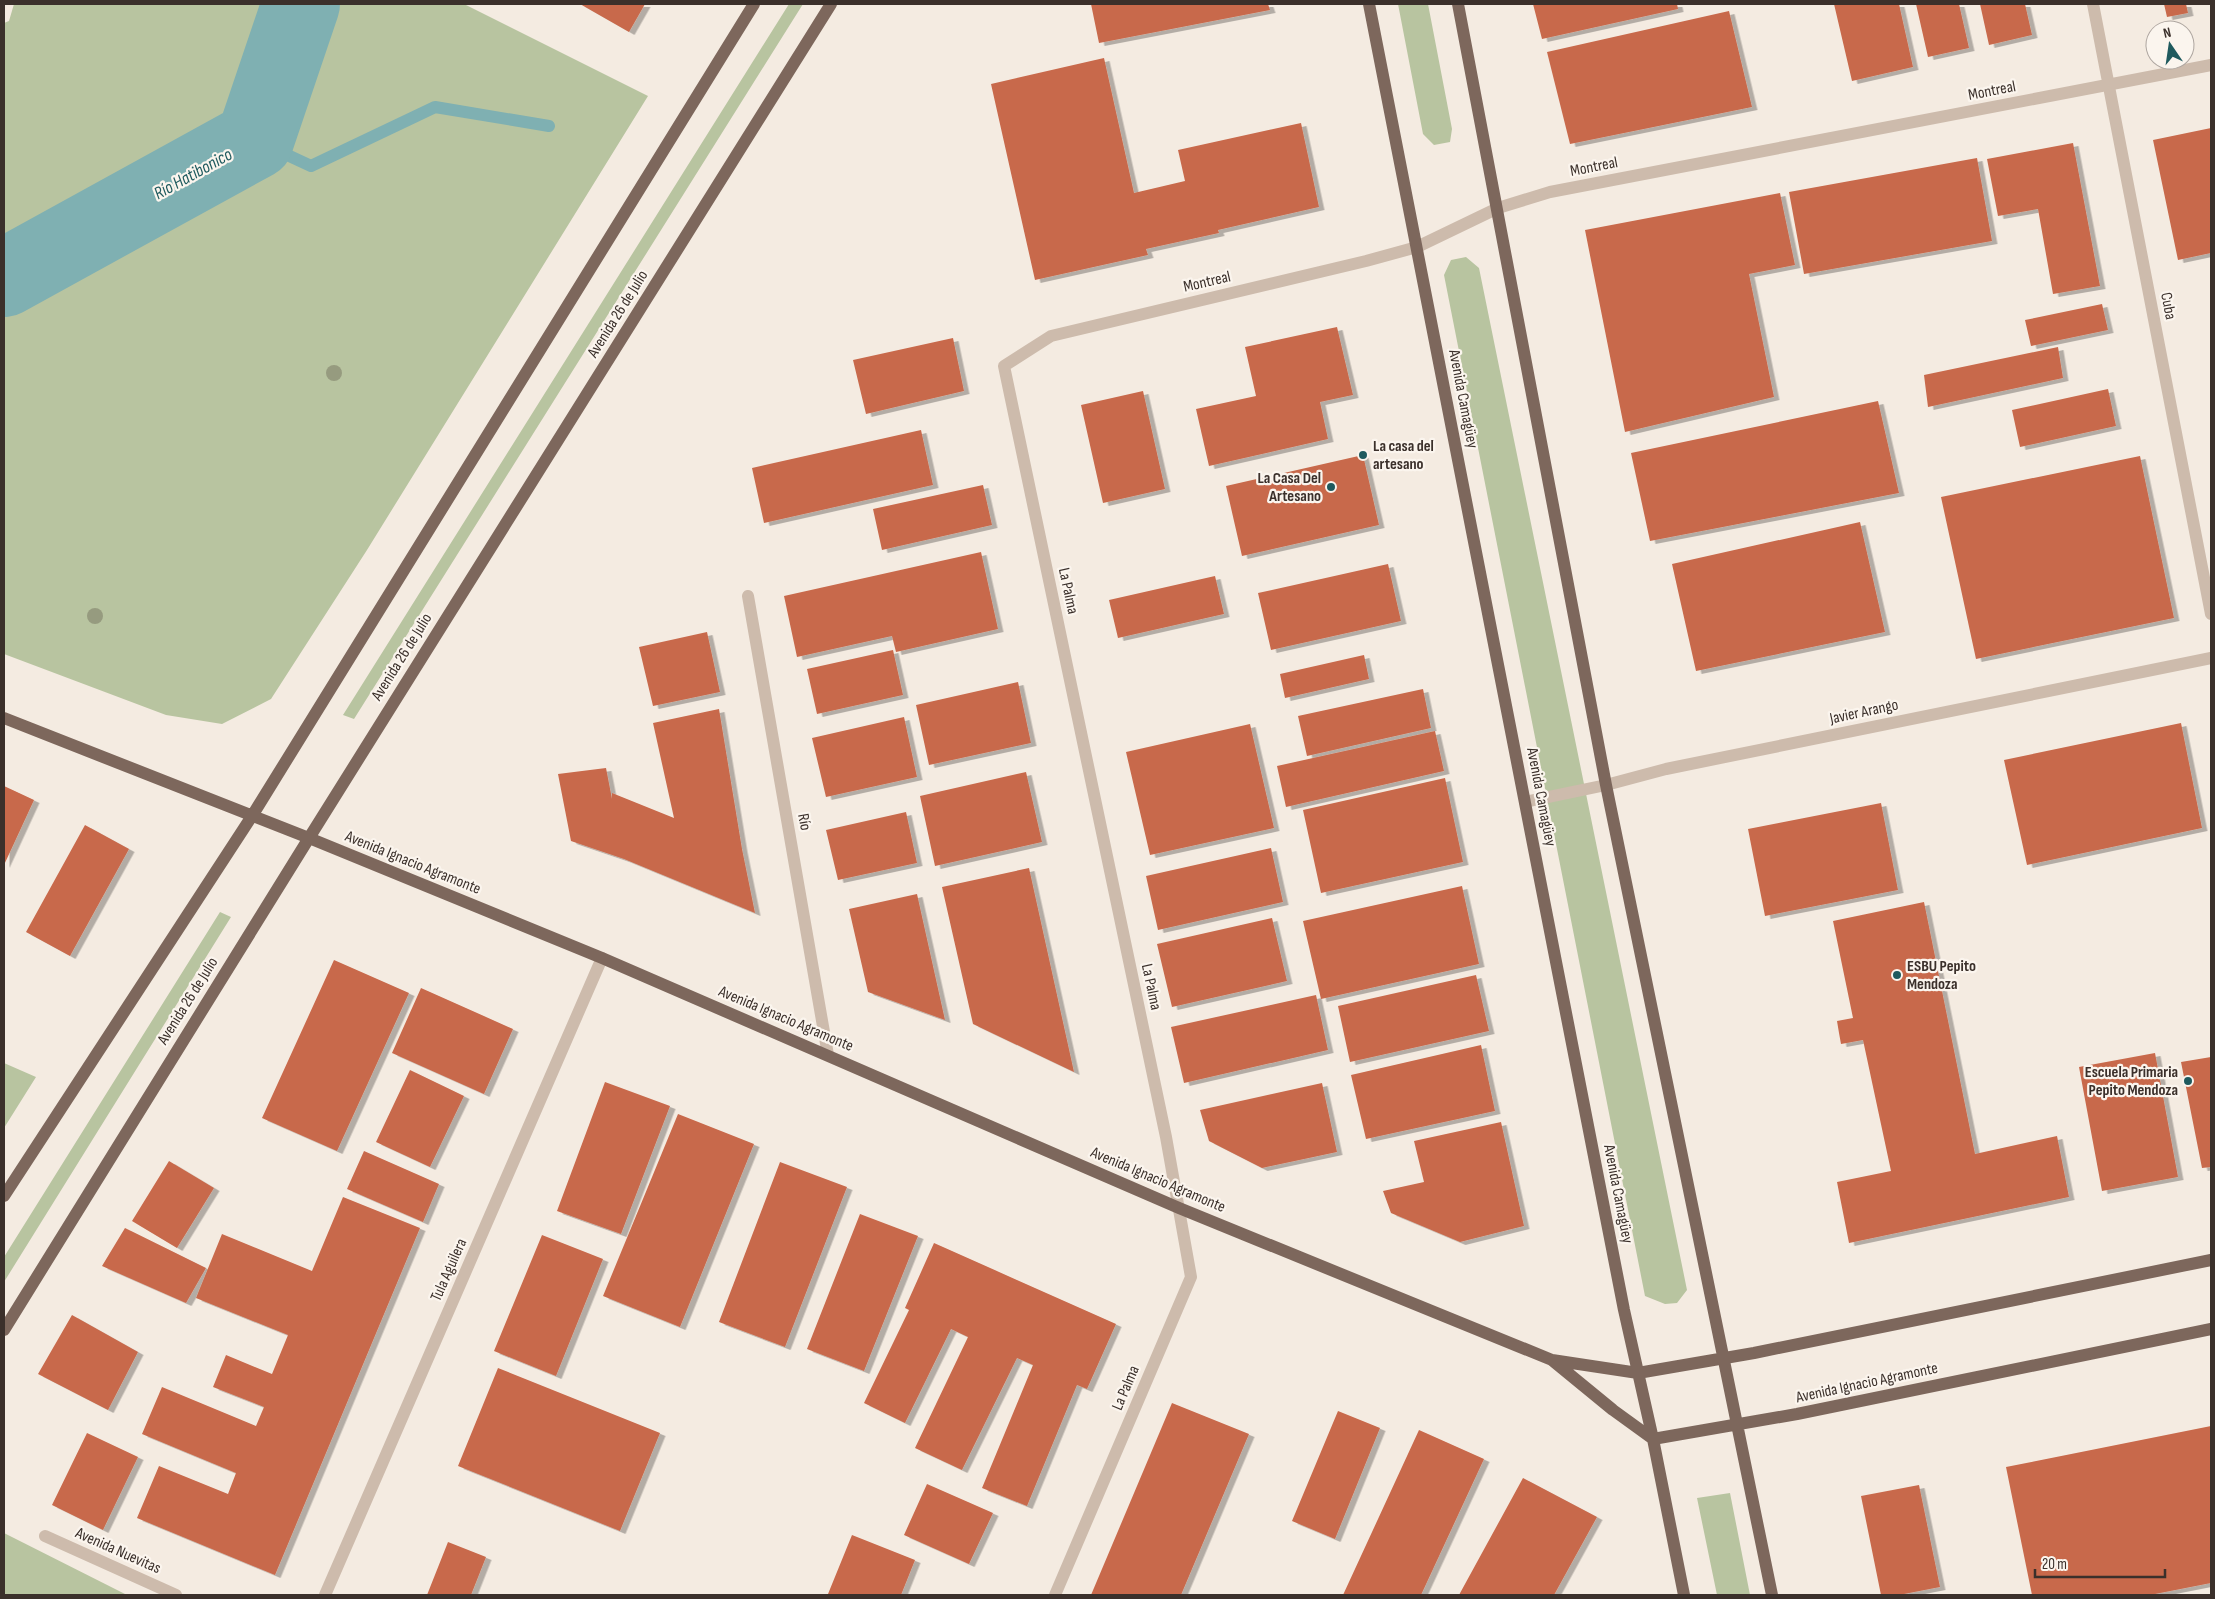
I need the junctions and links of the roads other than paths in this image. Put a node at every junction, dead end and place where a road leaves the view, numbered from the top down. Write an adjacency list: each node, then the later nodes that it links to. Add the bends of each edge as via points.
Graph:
1 (754, 4): 17 (main road)
2 (832, 4): 18 (main road, Avenida 26 de Julio)
3 (1369, 4): 9 (main road, Avenida Camagüey)
4 (1458, 4): 8 (main road)
5 (2093, 4): 7 (street, Cuba)
6 (2211, 65): 7 (street, Montreal)
7 (2109, 85): 8 (street, Montreal, via 1550,192); 12 (street, Cuba)
8 (1498, 208): 9 (street, Montreal); 15 (main road)
9 (1417, 247): 10 (street, Montreal, via 1051,336); 16 (main road, Avenida Camagüey)
10 (1004, 366): 22 (street, La Palma)
11 (748, 596): 20 (street, Río)
12 (2211, 614)
13 (2211, 658): 15 (street, Javier Arango, via 1666,769)
14 (4, 718): 17 (main road, Avenida Ignacio Agramonte)
15 (1606, 785): 16 (street, Javier Arango); 26 (main road)
16 (1525, 802): 28 (main road, Avenida Camagüey)
17 (252, 816): 18 (main road, Avenida Ignacio Agramonte); 21 (main road)
18 (309, 838): 19 (main road, Avenida Ignacio Agramonte); 25 (main road, Avenida 26 de Julio)
19 (602, 958): 20 (main road, Avenida Ignacio Agramonte); 33 (street, Tula Aguilera)
20 (828, 1055): 22 (main road, Avenida Ignacio Agramonte)
21 (4, 1196)
22 (1179, 1208): 27 (main road, Avenida Ignacio Agramonte); 34 (street, La Palma, via 1191,1277)
23 (2211, 1260): 26 (main road, Avenida Ignacio Agramonte)
24 (2211, 1329): 29 (main road, Avenida Ignacio Agramonte)
25 (4, 1330)
26 (1724, 1358): 28 (main road, Avenida Ignacio Agramonte); 29 (main road)
27 (1552, 1360): 28 (main road, Avenida Ignacio Agramonte); 30 (main road, Avenida Ignacio Agramonte)
28 (1638, 1373): 30 (main road, Avenida Camagüey)
29 (1738, 1425): 30 (main road, Avenida Ignacio Agramonte); 36 (main road)
30 (1653, 1439): 35 (main road, Avenida Camagüey)
31 (46, 1536): 32 (street, Avenida Nuevitas)
32 (176, 1595)
33 (325, 1595)
34 (1054, 1595)
35 (1684, 1595)
36 (1772, 1595)

